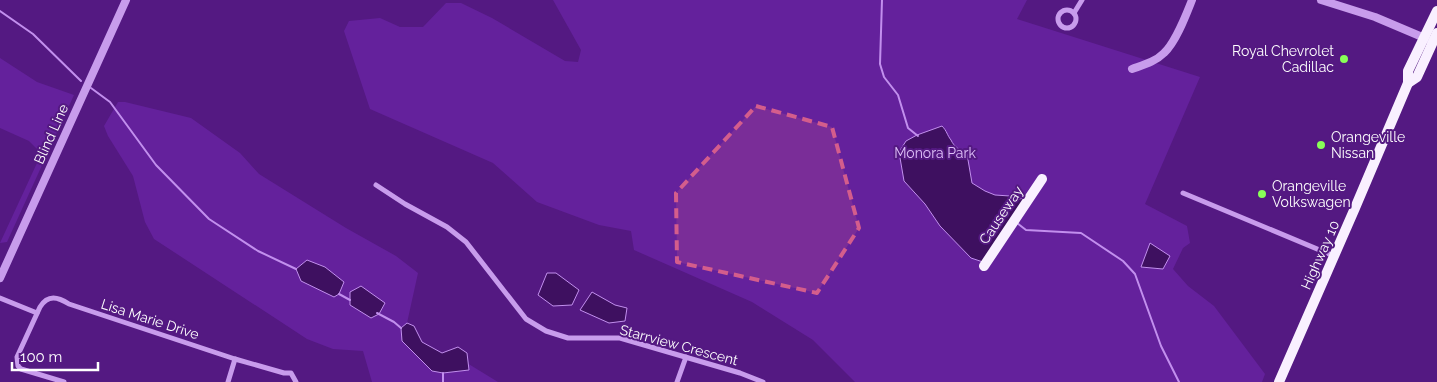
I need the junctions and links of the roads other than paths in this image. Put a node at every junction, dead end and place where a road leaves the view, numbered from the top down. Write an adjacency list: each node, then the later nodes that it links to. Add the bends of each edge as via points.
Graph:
1 (126, 0): 14 (street, Blind Line)
2 (1082, 0): 6 (street)
3 (1192, 0): 8 (street, via 1165,53)
4 (1321, 0): 7 (street)
5 (1437, 11): 7 (highway, Highway 10)
6 (1074, 12)
7 (1433, 39): 12 (highway, Highway 10, via 1418,77 1408,83)
8 (1132, 69)
9 (1042, 180): 13 (highway, Causeway)
10 (376, 185): 17 (street, Starrview Crescent, via 466,242 526,319 546,331 568,338 620,338)
11 (1183, 193): 12 (street)
12 (1334, 256): 24 (highway, Highway 10)
13 (984, 266)
14 (0, 278)
15 (0, 298): 16 (street)
16 (37, 313): 18 (street, Lisa Marie Drive, via 44,301 60,298 69,304); 19 (street, via 17,357 18,366 27,372)
17 (686, 357): 22 (street); 23 (street, Starrview Crescent)
18 (236, 359): 20 (street); 21 (street, Lisa Marie Drive, via 291,373)
19 (64, 382)
20 (228, 382)
21 (296, 382)
22 (677, 382)
23 (763, 382)
24 (1279, 382)

